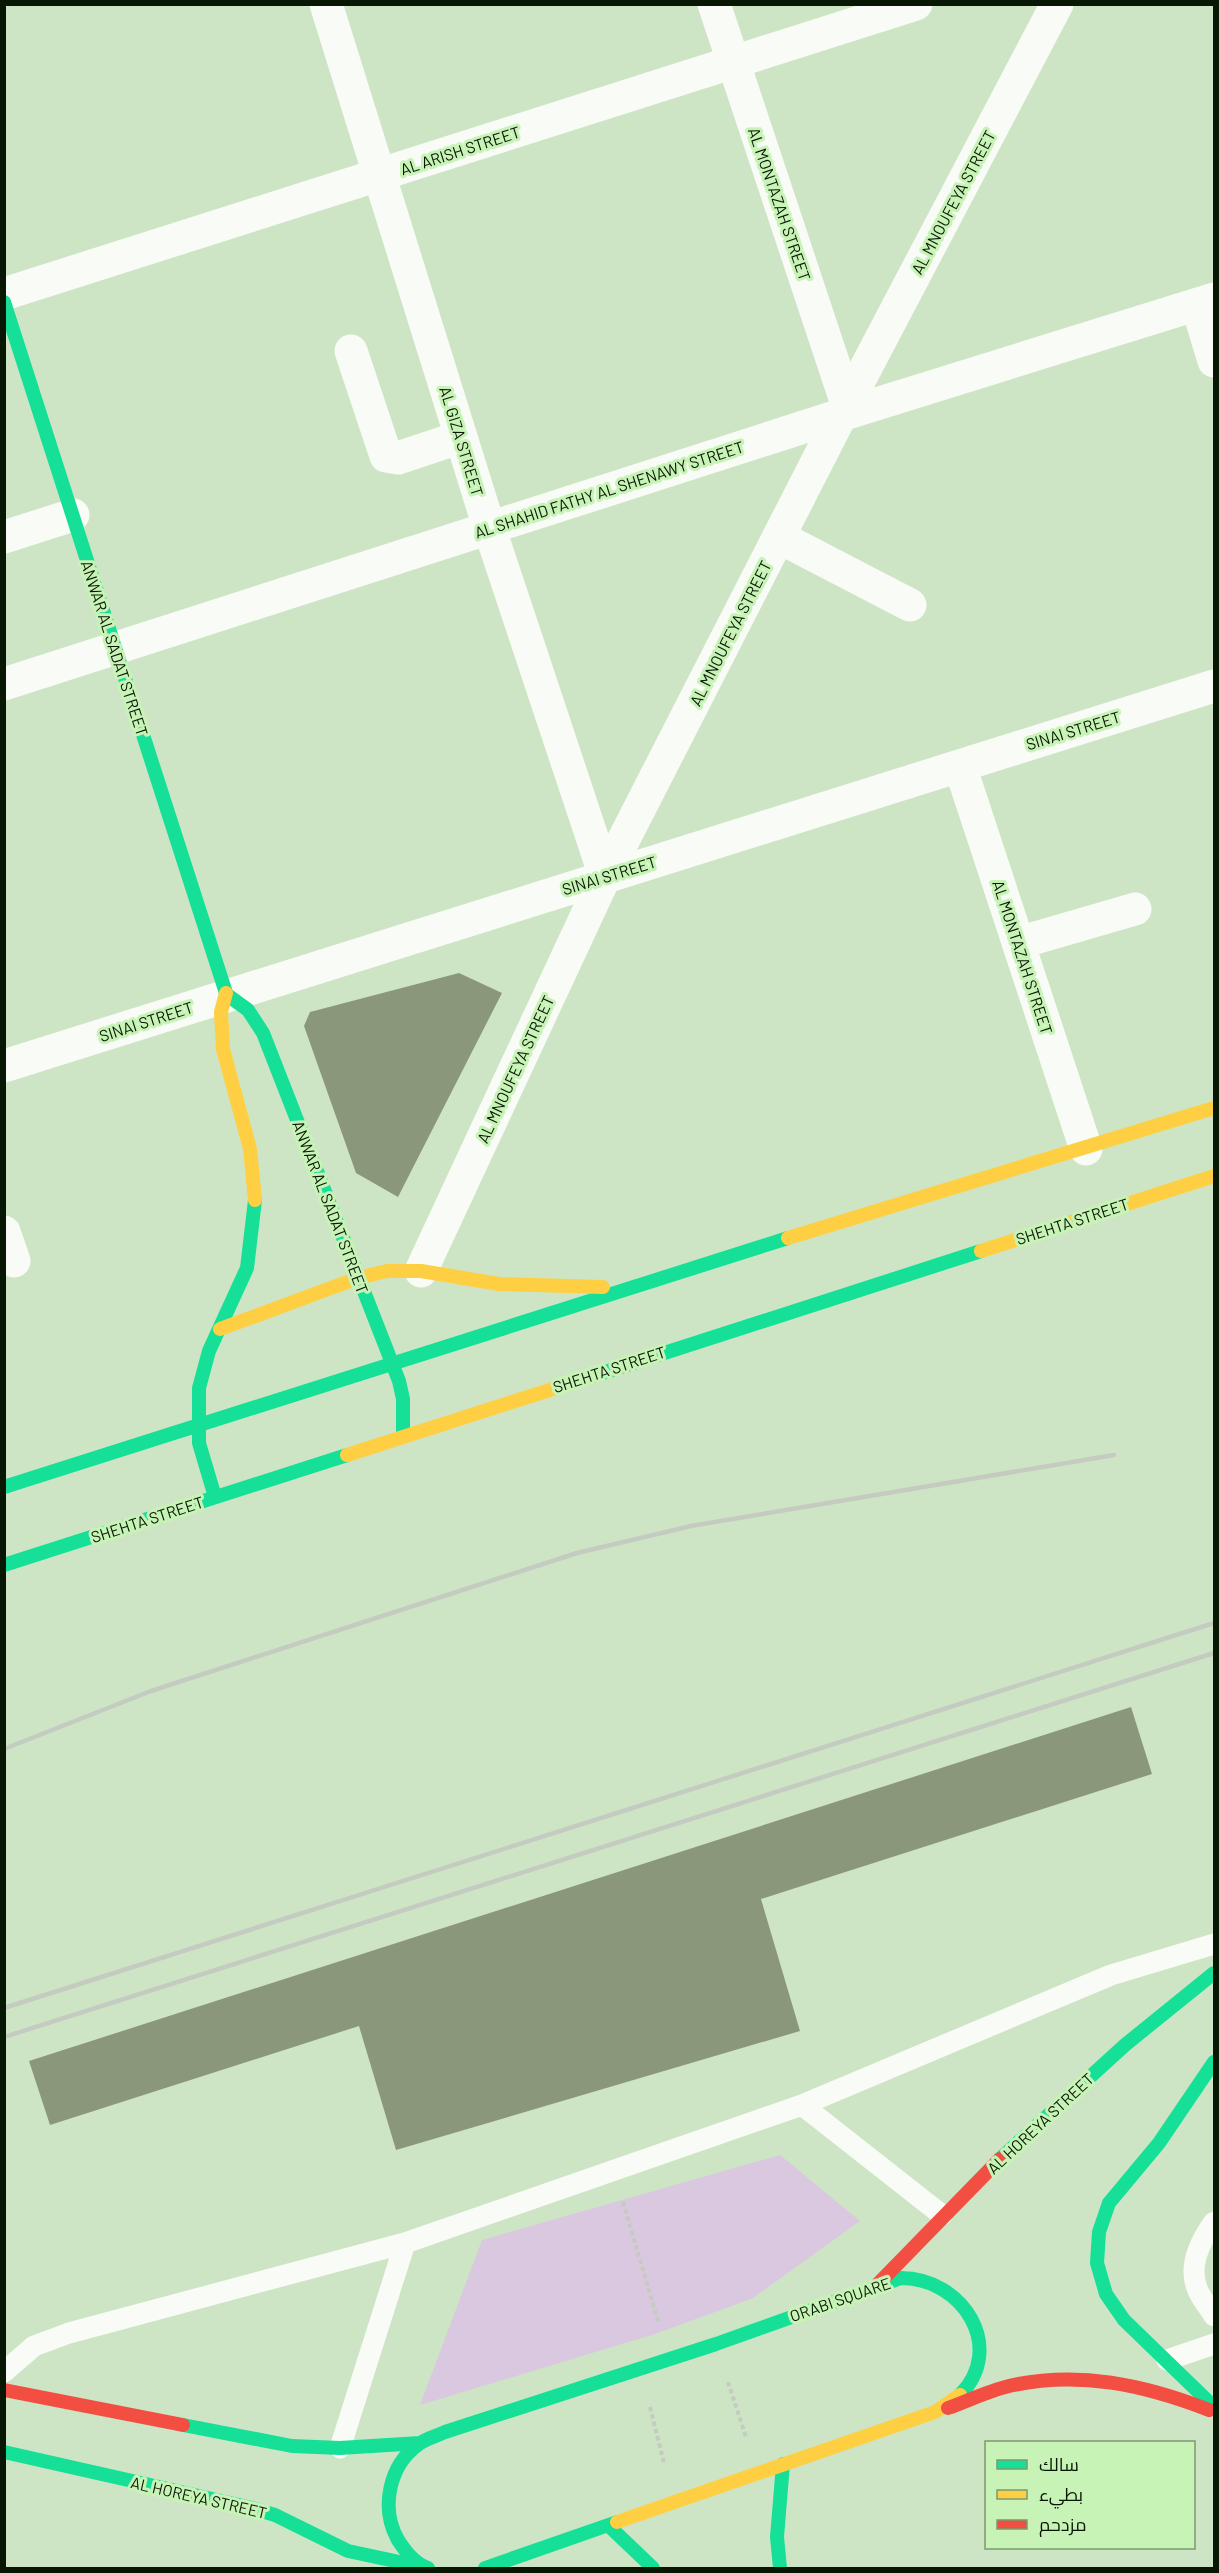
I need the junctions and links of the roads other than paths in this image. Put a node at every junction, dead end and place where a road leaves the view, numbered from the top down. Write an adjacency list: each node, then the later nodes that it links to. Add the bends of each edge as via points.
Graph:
1 (326, 4): 6 (street, AL GIZA STREET)
2 (714, 4): 5 (street, AL MONTAZAH STREET)
3 (916, 4): 5 (street, AL ARISH STREET)
4 (1057, 4): 12 (street, AL MNOUFEYA STREET)
5 (733, 63): 6 (street, AL ARISH STREET); 12 (street, AL MONTAZAH STREET)
6 (380, 176): 7 (street, AL ARISH STREET); 13 (street, AL GIZA STREET)
7 (4, 294)
8 (4, 302): 14 (main road, ANWAR AL SADAT STREET)
9 (1206, 302): 11 (street); 12 (street, AL SHAHID FATHY AL SHENAWY STREET)
10 (351, 351): 13 (street, via 386,456 398,458)
11 (1215, 361)
12 (844, 409): 15 (street, AL SHAHID FATHY AL SHENAWY STREET); 17 (street, AL MNOUFEYA STREET)
13 (461, 437): 15 (street, AL GIZA STREET)
14 (73, 516): 16 (street); 19 (main road, ANWAR AL SADAT STREET)
15 (489, 527): 19 (street, AL SHAHID FATHY AL SHENAWY STREET); 23 (street, AL GIZA STREET)
16 (4, 537)
17 (779, 537): 18 (street); 23 (street, AL MNOUFEYA STREET)
18 (910, 605)
19 (115, 648): 20 (street, AL SHAHID FATHY AL SHENAWY STREET); 26 (main road, ANWAR AL SADAT STREET)
20 (4, 684)
21 (1215, 686): 22 (street, SINAI STREET)
22 (960, 766): 23 (street, SINAI STREET); 25 (street, AL MONTAZAH STREET)
23 (605, 876): 26 (street, SINAI STREET); 31 (street, AL MNOUFEYA STREET)
24 (1135, 909): 25 (street)
25 (1018, 943): 29 (street, AL MONTAZAH STREET)
26 (226, 994): 27 (street, SINAI STREET); 32 (main road, ANWAR AL SADAT STREET, via 248,1010 263,1033); 34 (main road, ANWAR AL SADAT STREET, via 220,1033 248,1140 255,1204 247,1268)
27 (4, 1066)
28 (1215, 1108): 29 (main road)
29 (1086, 1149): 33 (main road)
30 (1215, 1176): 37 (main road, SHEHTA STREET)
31 (421, 1271): 32 (main road, via 387,1271); 33 (main road, via 513,1285)
32 (358, 1278): 34 (main road); 35 (main road, ANWAR AL SADAT STREET)
33 (629, 1287): 35 (main road)
34 (220, 1329): 36 (main road, ANWAR AL SADAT STREET, via 200,1377)
35 (392, 1363): 36 (main road); 37 (main road, ANWAR AL SADAT STREET, via 403,1399)
36 (196, 1428): 39 (main road); 40 (main road, ANWAR AL SADAT STREET, via 199,1453)
37 (403, 1436): 40 (main road, SHEHTA STREET)
38 (4, 1467): 39 (lane)
39 (13, 1485)
40 (215, 1497): 41 (main road, SHEHTA STREET)
41 (4, 1565)
42 (1215, 1944): 45 (lane, via 1111,1975)
43 (1215, 1973): 46 (main road, AL HOREYA STREET, via 1142,2029)
44 (1215, 2062): 52 (main road, via 1159,2143 1109,2203 1099,2232 1098,2264 1106,2294 1124,2319)
45 (802, 2105): 46 (lane); 48 (lane)
46 (942, 2215): 49 (main road, AL HOREYA STREET)
47 (1215, 2222): 50 (lane, via 1202,2239 1195,2262 1196,2287)
48 (405, 2243): 53 (lane, via 69,2332 33,2346); 59 (lane)
49 (878, 2284): 56 (main road, ORABI SQUARE, via 901,2278 926,2280 949,2290 966,2308 977,2330 979,2355 971,2379 957,2398); 58 (main road, ORABI SQUARE, via 716,2344)
50 (1215, 2316)
51 (1215, 2344): 52 (lane)
52 (1167, 2361): 55 (main road)
53 (4, 2372)
54 (4, 2390): 59 (main road, via 251,2440)
55 (1215, 2407)
56 (935, 2412): 57 (main road, via 1011,2386 1064,2380 1119,2382 1173,2395); 61 (main road, ORABI SQUARE)
57 (1215, 2412)
58 (420, 2443): 59 (main road); 64 (main road, ORABI SQUARE, via 396,2471 388,2506 390,2524 398,2540 408,2555)
59 (340, 2448)
60 (4, 2452): 63 (main road, AL HOREYA STREET, via 275,2515)
61 (783, 2463): 62 (main road, ORABI SQUARE); 67 (main road, via 777,2537)
62 (610, 2527): 65 (main road, ORABI SQUARE); 66 (main road)
63 (343, 2560): 64 (main road, AL HOREYA STREET)
64 (425, 2568)
65 (485, 2568)
66 (653, 2568)
67 (780, 2568)

